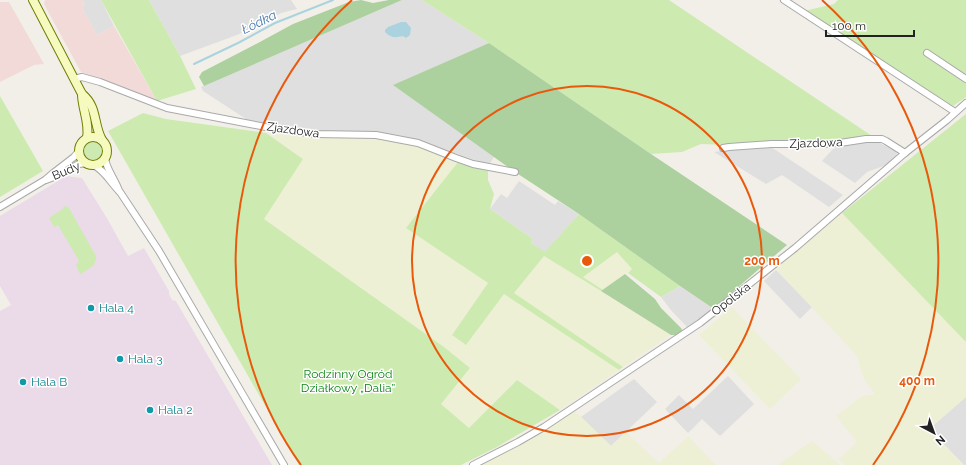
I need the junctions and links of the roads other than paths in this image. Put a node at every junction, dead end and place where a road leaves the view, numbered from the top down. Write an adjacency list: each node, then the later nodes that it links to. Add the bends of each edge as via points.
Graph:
1 (33, 0): 4 (street)
2 (784, 0): 8 (street)
3 (927, 53): 5 (street)
4 (74, 79): 6 (street); 16 (street, Zjazdowa, via 82,77 100,82 167,108 316,134 376,135 418,143 473,164)
5 (966, 79)
6 (82, 94): 9 (street); 10 (street, via 91,106)
7 (966, 103): 8 (street, Opolska)
8 (955, 112): 13 (street, Opolska)
9 (87, 138): 10 (street); 12 (street, via 80,145)
10 (102, 140): 14 (street, via 107,151)
11 (723, 148): 13 (street, Zjazdowa, via 882,139)
12 (79, 151): 15 (street, via 82,160); 17 (street, Budy)
13 (905, 153): 21 (street, Opolska, via 795,248 700,323 544,427)
14 (106, 157): 15 (street, via 102,162); 18 (street, via 106,163)
15 (90, 164): 17 (street, Budy, via 79,164 54,178); 18 (street, via 100,169)
16 (515, 172)
17 (45, 180): 19 (street, Budy)
18 (120, 192): 20 (street, via 159,251)
19 (0, 207)
20 (284, 465)
21 (473, 465)

